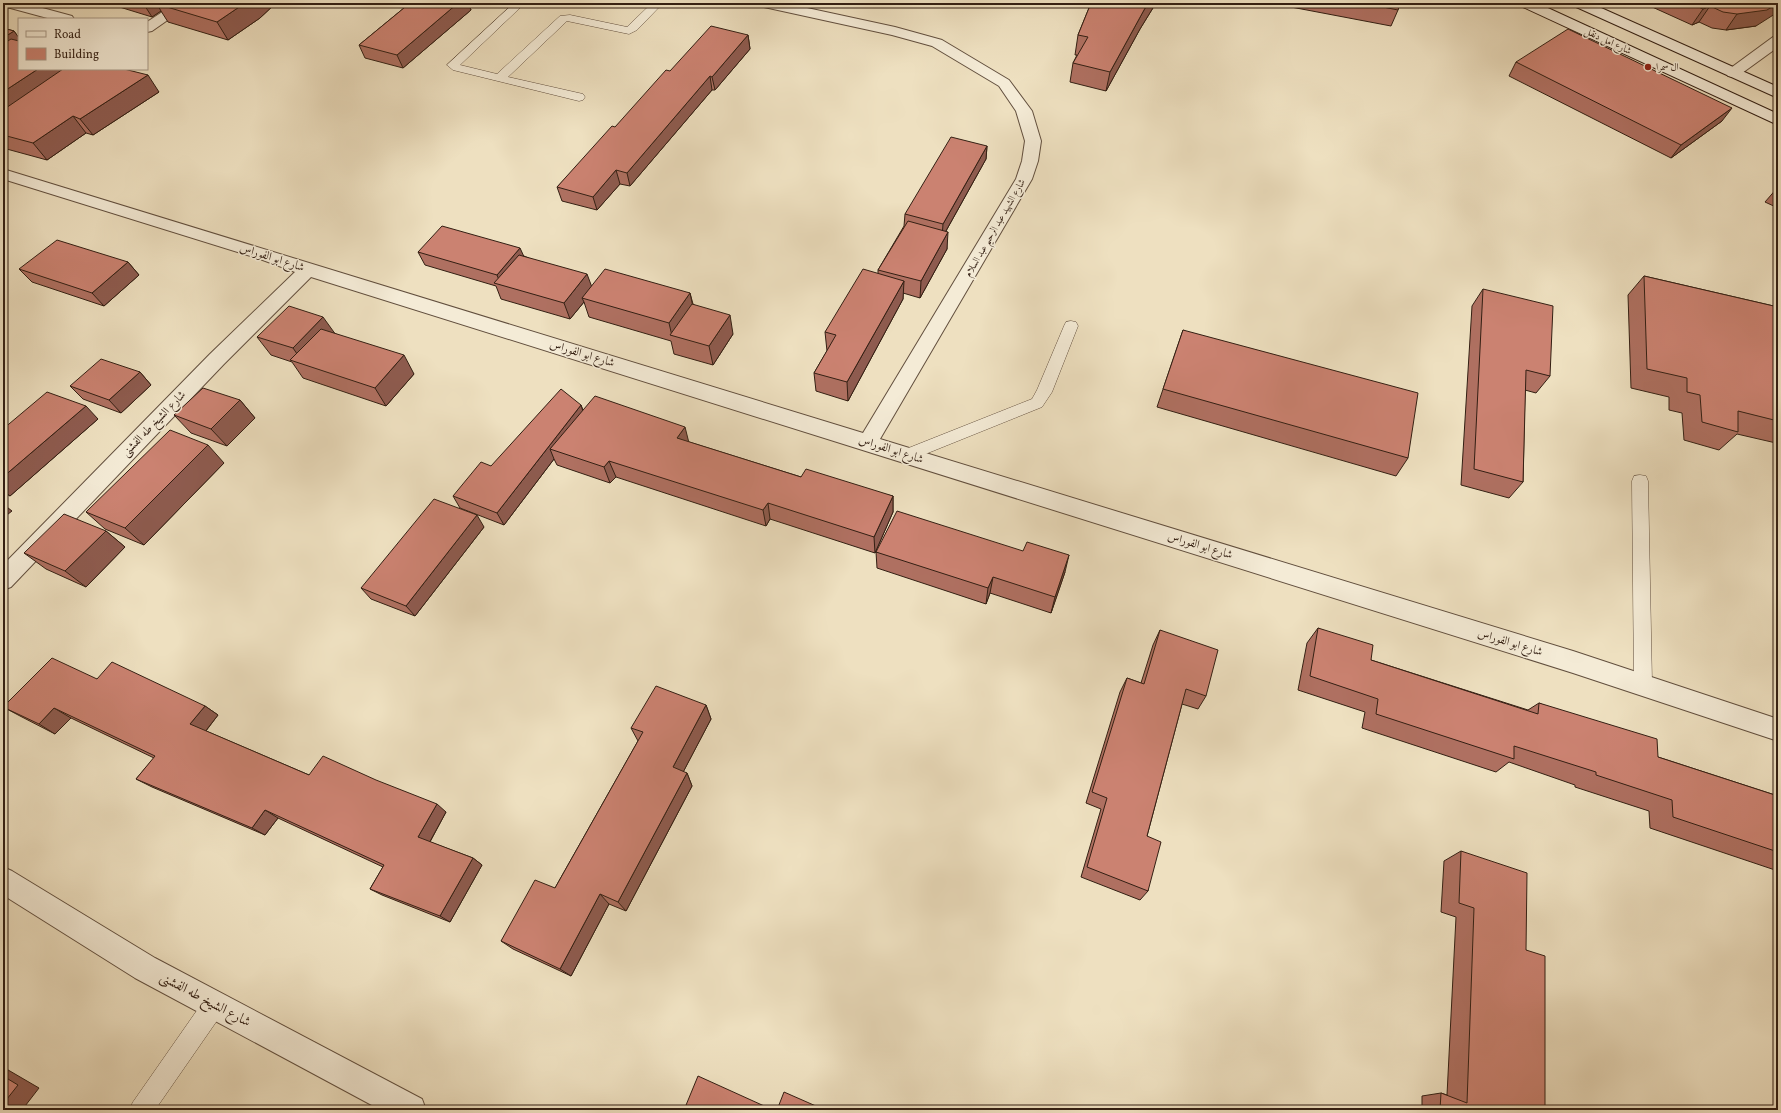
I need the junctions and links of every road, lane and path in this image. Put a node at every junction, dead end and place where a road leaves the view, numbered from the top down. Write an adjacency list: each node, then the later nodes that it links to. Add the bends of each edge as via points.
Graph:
1 (8, 3): 8 (street)
2 (185, 3): 9 (street)
3 (520, 3): 12 (lane, via 453,65)
4 (658, 3): 12 (lane, via 628,31 564,18)
5 (764, 3): 19 (street, شارع الشهيد عبد الرحيم عبد السلام, via 937,43 1004,83 1024,110 1032,141 1030,161 1024,179)
6 (1526, 3): 15 (street, شارع امل دنقل)
7 (1579, 3): 11 (street, شارع امل دنقل)
8 (63, 18)
9 (148, 27)
10 (1778, 40): 11 (street)
11 (1733, 73): 13 (street, شارع امل دنقل)
12 (500, 78): 14 (lane)
13 (1778, 93)
14 (579, 97)
15 (1778, 120)
16 (3, 174): 17 (street, شارع ابو الفوراس)
17 (308, 270): 19 (street, شارع ابو الفوراس); 22 (street, شارع الشيخ طه الفشنى, via 217,359)
18 (1071, 326): 20 (lane, via 1037,403)
19 (868, 442): 20 (street, شارع ابو الفوراس)
20 (907, 455): 23 (street, شارع ابو الفوراس)
21 (1640, 481): 23 (lane)
22 (3, 580)
23 (1643, 684): 24 (street, شارع ابو الفوراس)
24 (1778, 730)
25 (3, 880): 26 (street, شارع الشيخ طه الفشنى, via 145,968)
26 (215, 1004): 27 (lane); 28 (street, شارع الشيخ طه الفشنى)
27 (141, 1110)
28 (411, 1110)

